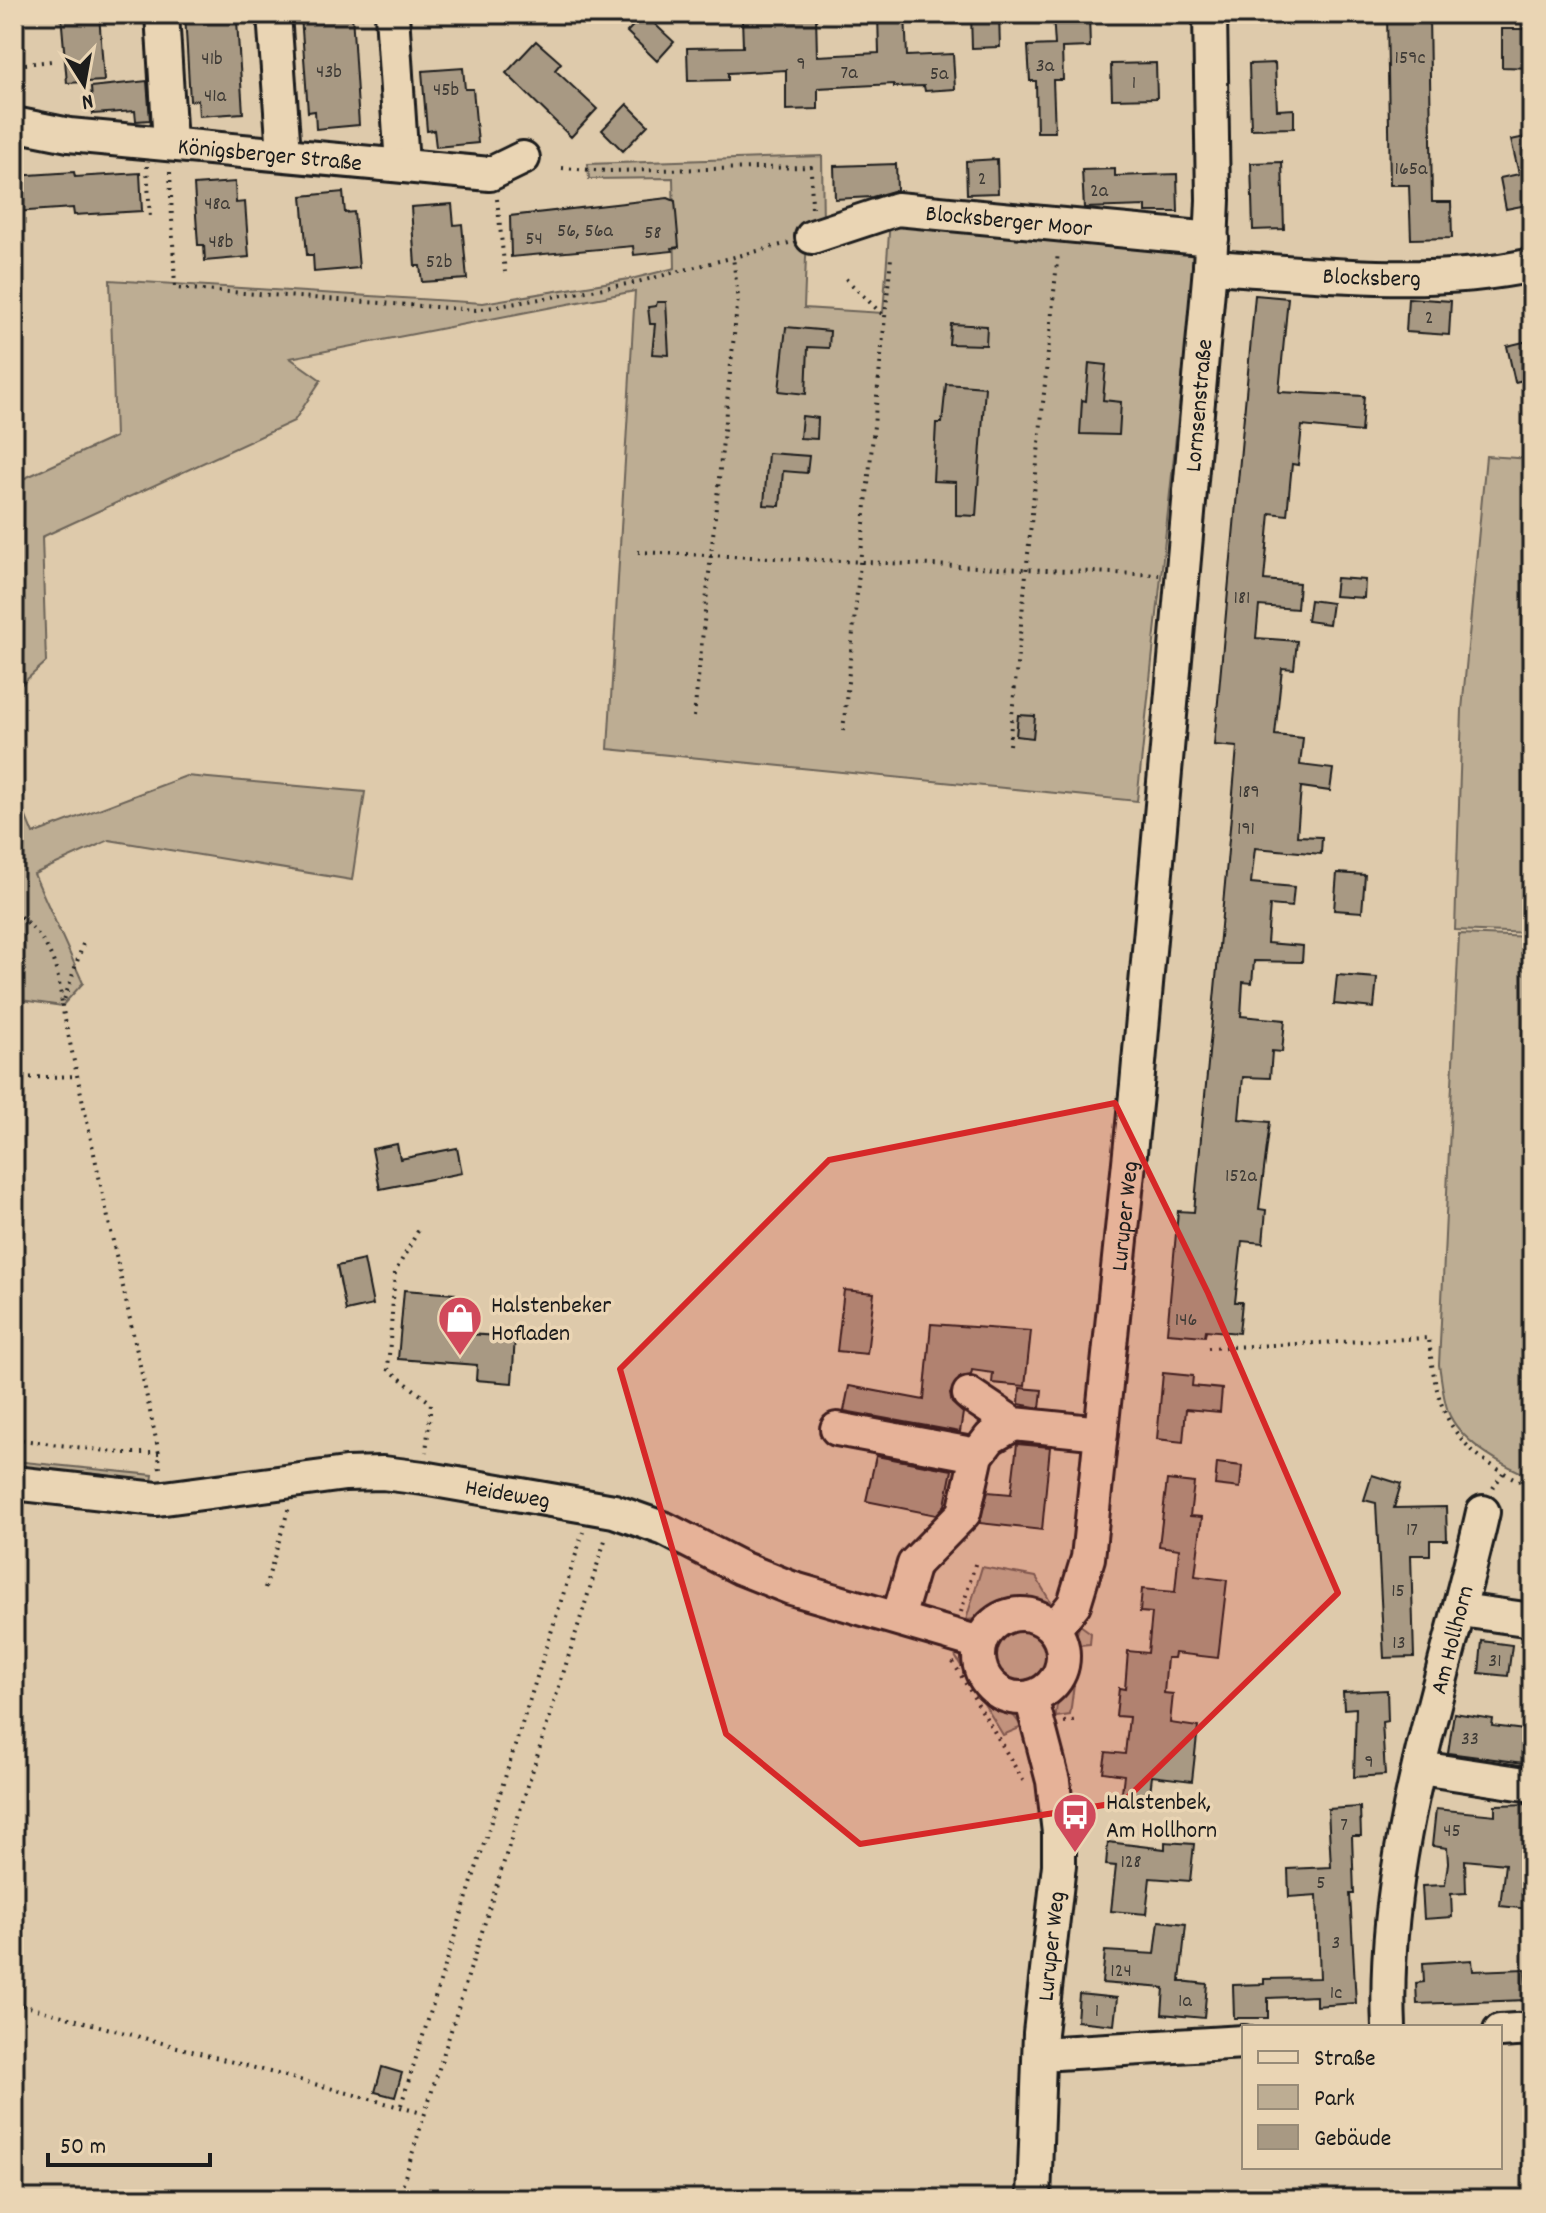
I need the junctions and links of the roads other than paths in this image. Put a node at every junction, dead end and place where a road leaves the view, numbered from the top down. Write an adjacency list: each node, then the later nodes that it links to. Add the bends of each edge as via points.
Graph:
1 (162, 14): 7 (street)
2 (274, 14): 6 (street)
3 (392, 14): 9 (street)
4 (1210, 14): 11 (street, Lornsenstraße)
5 (15, 118): 7 (street, Königsberger Straße)
6 (284, 153): 7 (street, Königsberger Straße); 9 (street, Königsberger Straße)
7 (162, 155)
8 (523, 158): 9 (street, Königsberger Straße, via 490,174)
9 (402, 165)
10 (812, 237): 11 (street, Blocksberger Moor, via 897,209 1061,225)
11 (1211, 253): 12 (street, Blocksberg, via 1403,276 1454,276); 13 (street, Lornsenstraße)
12 (1532, 265)
13 (1161, 794): 17 (street, Luruper Weg)
14 (969, 1394): 15 (street)
15 (1014, 1424): 17 (street); 18 (street, via 990,1438)
16 (837, 1429): 18 (street)
17 (1101, 1433): 24 (street, Luruper Weg, via 1085,1571 1074,1604)
18 (977, 1455): 22 (street, via 964,1513 914,1564)
19 (14, 1483): 22 (street, Heideweg, via 157,1499 288,1480 383,1473 423,1478 602,1509 665,1529 791,1588)
20 (1483, 1512): 21 (street, Am Hollhorn)
21 (1461, 1610): 23 (street); 27 (street, Am Hollhorn)
22 (898, 1618): 25 (street, Heideweg)
23 (1532, 1620)
24 (1054, 1629): 25 (street, via 1043,1619 1014,1615); 26 (street, via 1062,1641 1061,1672 1054,1684)
25 (969, 1632): 26 (street, via 988,1685 1000,1694)
26 (1031, 1697): 33 (street, Luruper Weg, via 1053,1781 1059,1833)
27 (1420, 1768): 28 (street); 29 (street, Am Hollhorn, via 1398,1871)
28 (1532, 1785)
29 (1389, 2025)
30 (1532, 2029): 31 (street)
31 (1502, 2031)
32 (1242, 2042): 33 (street)
33 (1040, 2054): 34 (street, Luruper Weg)
34 (1034, 2199)

